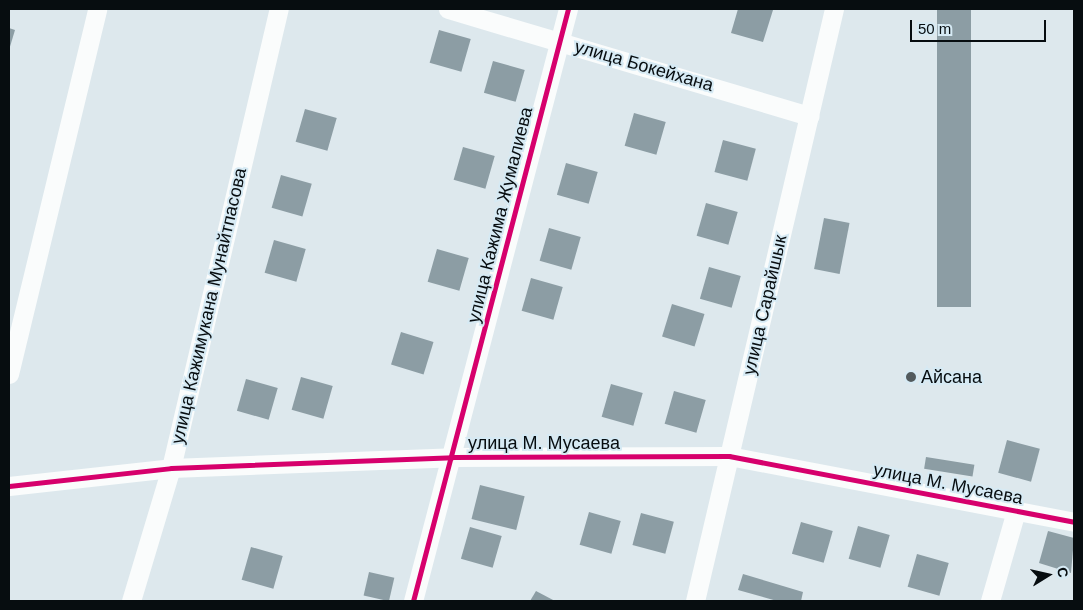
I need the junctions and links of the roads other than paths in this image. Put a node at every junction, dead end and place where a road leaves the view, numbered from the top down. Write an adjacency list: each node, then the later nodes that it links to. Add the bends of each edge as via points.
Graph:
1 (97, 9): 8 (street)
2 (279, 9): 11 (street, улица Кажимукана Мунайтпасова)
3 (448, 9): 6 (street, улица Бокейхана)
4 (568, 9): 6 (street, улица Кажима Жумалиева)
5 (834, 9): 7 (street, улица Сарайшык)
6 (559, 41): 7 (street, улица Бокейхана); 10 (street, улица Кажима Жумалиева)
7 (810, 116): 9 (street, улица Сарайшык)
8 (9, 374)
9 (729, 456): 10 (street, улица М. Мусаева); 13 (street, улица М. Мусаева); 17 (street, улица Сарайшык)
10 (453, 457): 11 (street, улица М. Мусаева); 16 (street, улица Кажима Жумалиева)
11 (171, 468): 12 (street, улица М. Мусаева); 15 (street, улица Кажимукана Мунайтпасова)
12 (9, 486)
13 (1016, 511): 14 (street, улица М. Мусаева); 18 (street)
14 (1074, 522)
15 (131, 601)
16 (413, 601)
17 (695, 601)
18 (990, 601)

